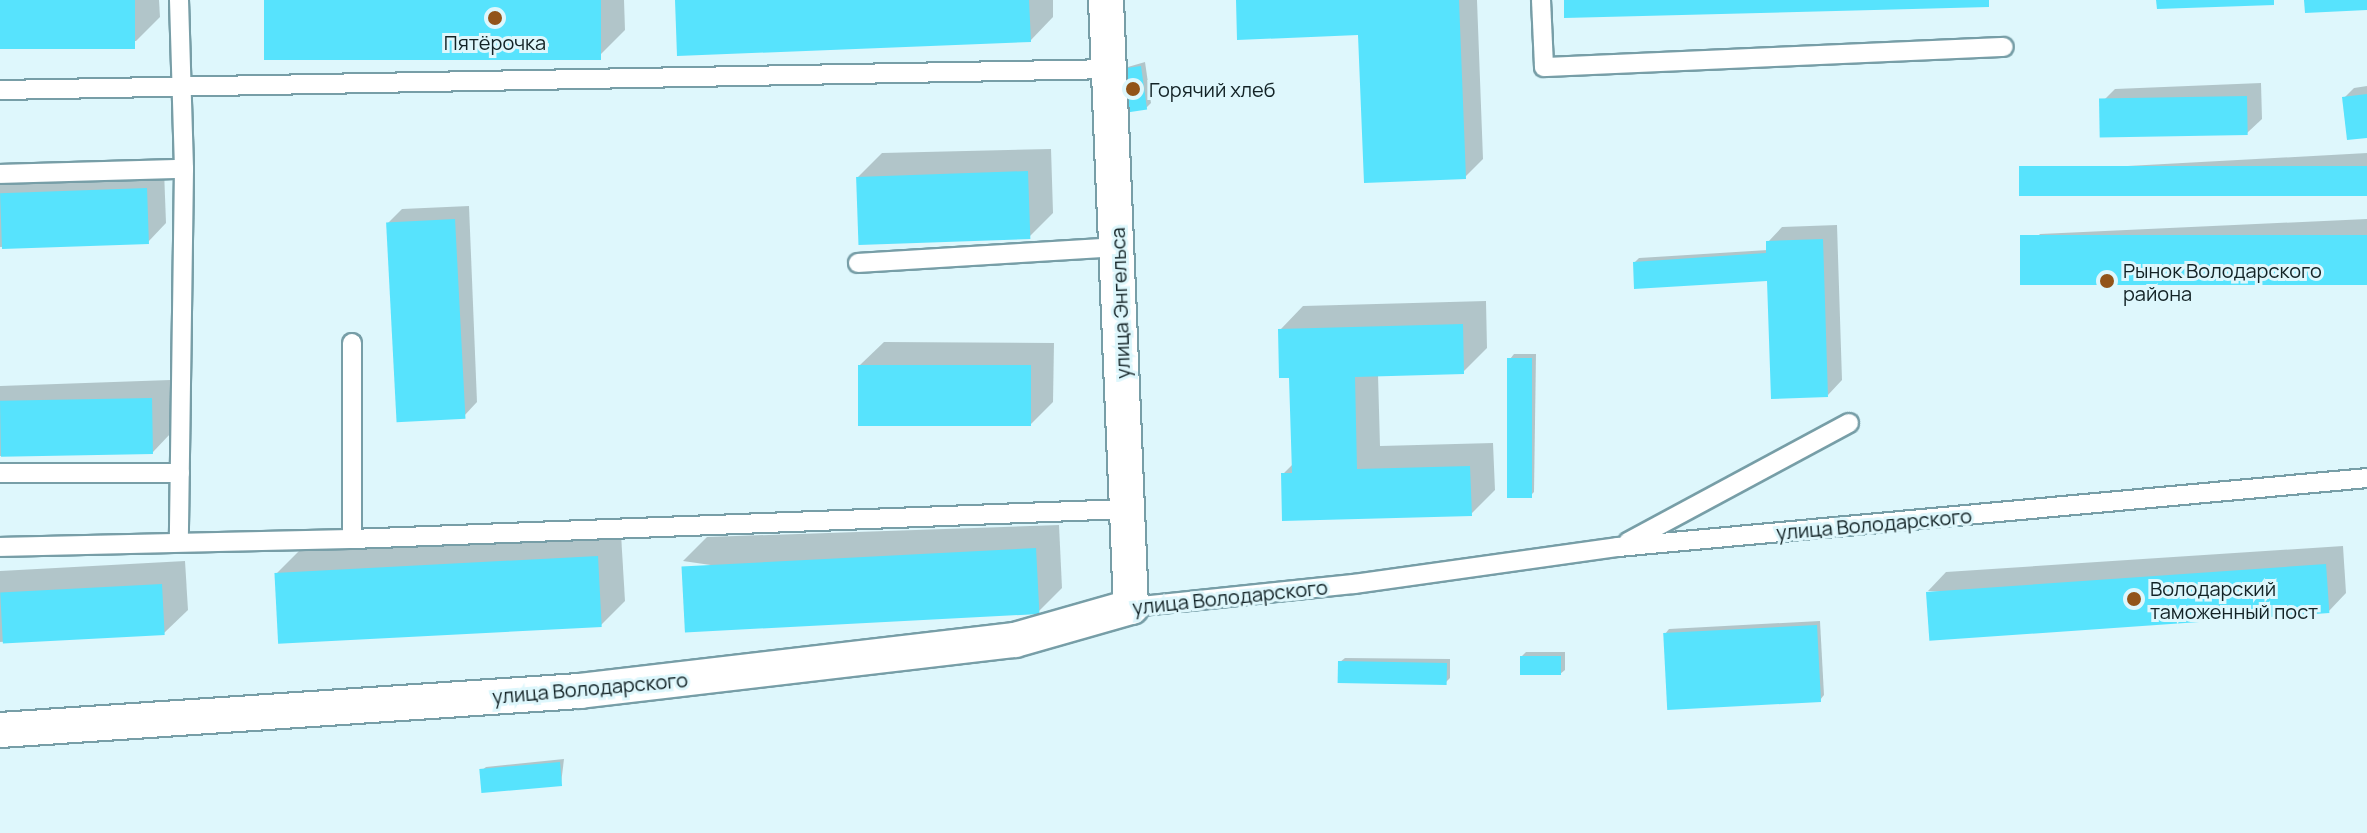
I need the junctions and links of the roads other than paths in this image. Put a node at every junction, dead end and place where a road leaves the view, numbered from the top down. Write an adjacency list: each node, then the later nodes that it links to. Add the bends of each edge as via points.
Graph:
1 (179, 0): 6 (lane)
2 (1106, 0): 5 (street, улица Энгельса)
3 (1541, 0): 4 (lane, via 1544,67)
4 (2004, 47)
5 (1111, 69): 6 (lane); 10 (street, улица Энгельса)
6 (182, 86): 7 (lane); 8 (lane)
7 (0, 90)
8 (184, 169): 9 (lane); 15 (lane)
9 (0, 174)
10 (1118, 247): 11 (lane); 17 (street, улица Энгельса)
11 (858, 263)
12 (352, 343): 18 (lane)
13 (1849, 423): 21 (lane)
14 (0, 473): 15 (lane)
15 (180, 473): 19 (lane)
16 (2367, 478): 21 (lane, улица Володарского)
17 (1127, 509): 18 (lane); 22 (street, улица Энгельса)
18 (352, 539): 19 (lane)
19 (179, 541): 20 (lane)
20 (0, 547)
21 (1618, 547): 22 (lane, улица Володарского, via 1354,584)
22 (1131, 607): 23 (street, улица Володарского, via 1015,640 580,691)
23 (0, 730)

